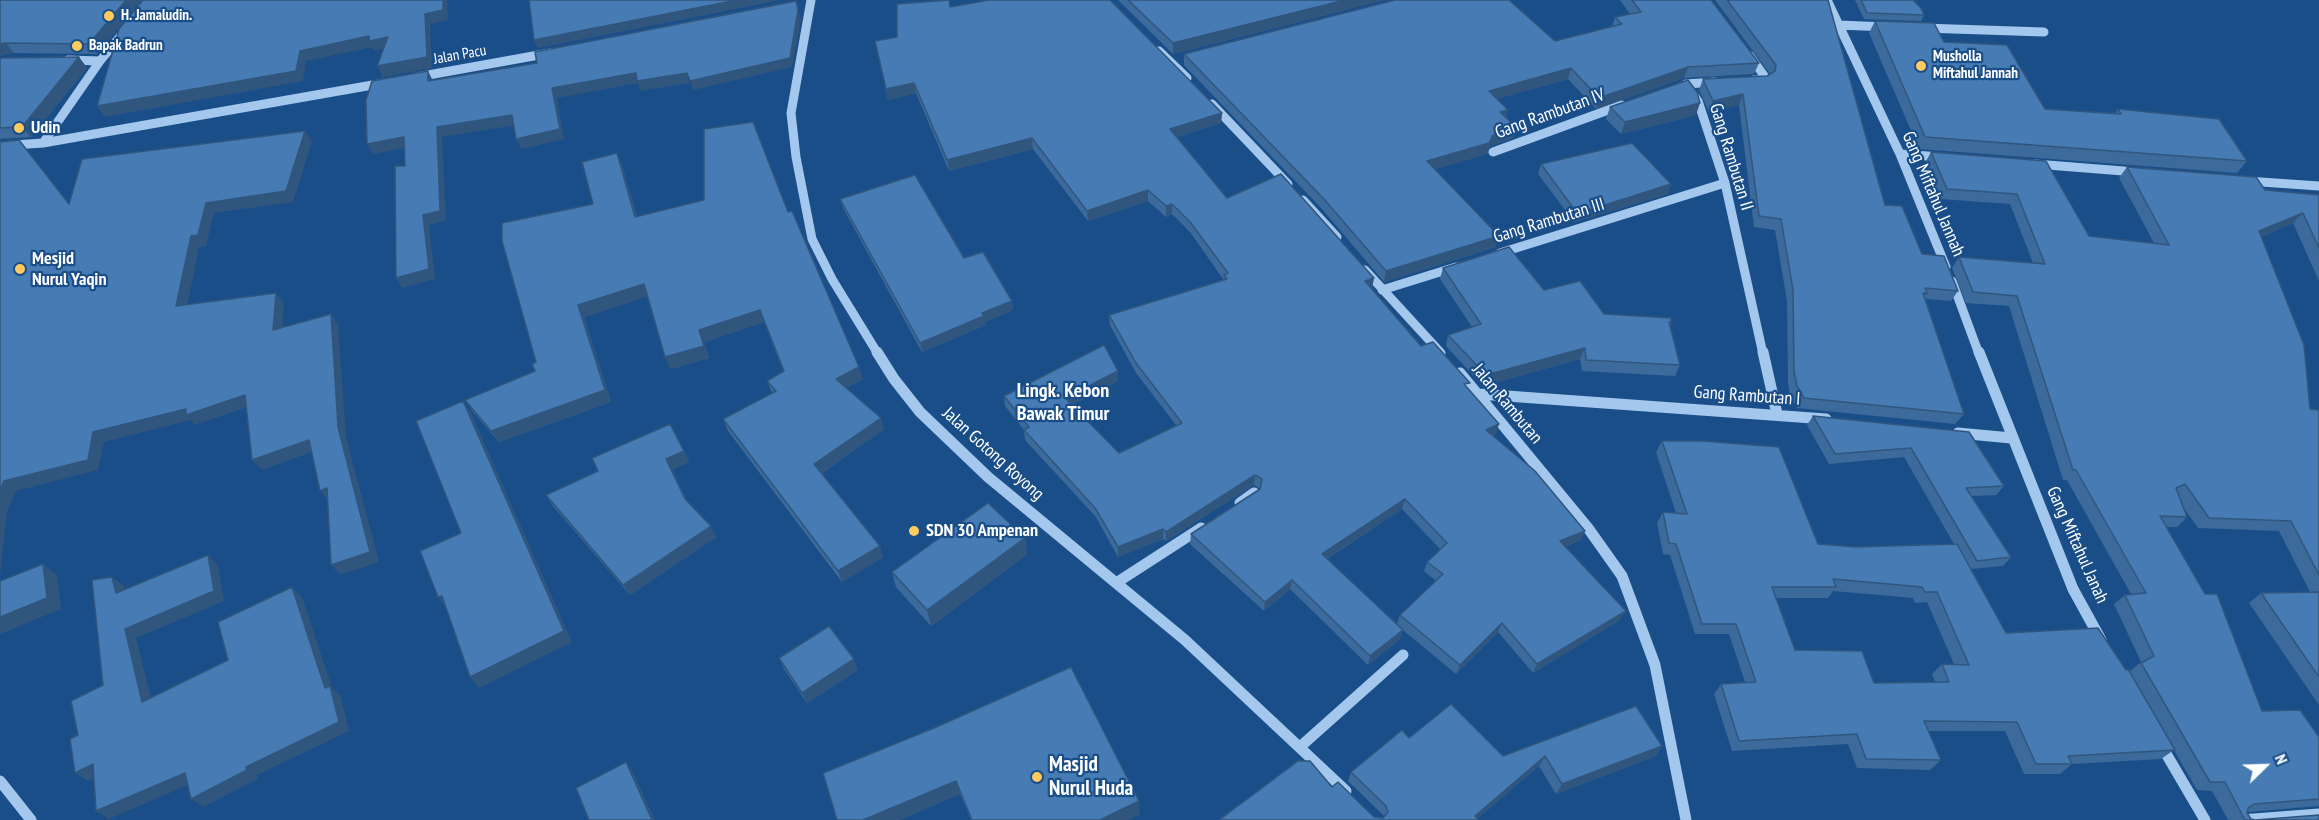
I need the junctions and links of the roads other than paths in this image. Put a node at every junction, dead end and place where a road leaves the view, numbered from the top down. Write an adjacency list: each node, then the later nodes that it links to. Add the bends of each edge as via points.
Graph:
1 (1827, 0): 4 (street, Gang Miftahul Jannah)
2 (811, 1): 3 (street); 48 (street, Jalan Gotong Royong, via 791,113 812,239 832,279 873,347 920,412 988,477)
3 (799, 4)
4 (1839, 25): 6 (street); 28 (street, Gang Miftahul Jannah)
5 (129, 26): 14 (street)
6 (1893, 27)
7 (1916, 28): 8 (street)
8 (2044, 32)
9 (1155, 46): 15 (street)
10 (1746, 51): 18 (street, Gang Rambutan II, via 1765,77)
11 (554, 52): 16 (street, Jalan Pacu)
12 (1182, 58): 15 (street)
13 (58, 59): 14 (street)
14 (100, 61): 25 (street)
15 (1171, 61): 21 (street)
16 (408, 79)
17 (397, 81): 25 (street)
18 (1740, 81)
19 (1730, 82): 20 (street, Gang Rambutan II)
20 (1686, 84): 22 (street); 33 (street, Gang Rambutan II, via 1698,101)
21 (1195, 87)
22 (1675, 87)
23 (1203, 95): 35 (street)
24 (1632, 102): 27 (street, Gang Rambutan IV)
25 (43, 143): 26 (street)
26 (0, 146)
27 (1493, 152)
28 (1900, 154): 29 (street); 46 (street, Gang Miftahul Jannah)
29 (1946, 157)
30 (2028, 164): 31 (street)
31 (2144, 173)
32 (2238, 180): 34 (street)
33 (1725, 183): 36 (street, Gang Rambutan III); 43 (street, Gang Rambutan II)
34 (2319, 186)
35 (1346, 248)
36 (1485, 258)
37 (1360, 264): 39 (street, Jalan Rambutan)
38 (1462, 265): 39 (street)
39 (1382, 290): 40 (street, Jalan Rambutan)
40 (1447, 359)
41 (1455, 368): 42 (street, Jalan Rambutan)
42 (1479, 394): 43 (street, Gang Rambutan I); 57 (street, Jalan Rambutan, via 1622,576 1654,665)
43 (1777, 414): 44 (street, Gang Rambutan I)
44 (1835, 420)
45 (1941, 431): 46 (street)
46 (2011, 438): 49 (street, Gang Miftahul Janah, via 2073,589)
47 (1254, 493): 48 (street)
48 (1116, 583): 52 (street, Jalan Gotong Royong)
49 (2106, 649)
50 (1403, 655): 52 (street)
51 (2152, 729): 58 (street)
52 (1301, 746): 54 (street, Jalan Gotong Royong)
53 (0, 781): 56 (street)
54 (1354, 799)
55 (2319, 814): 59 (street)
56 (31, 820)
57 (1686, 820)
58 (2205, 820)
59 (2241, 820)

